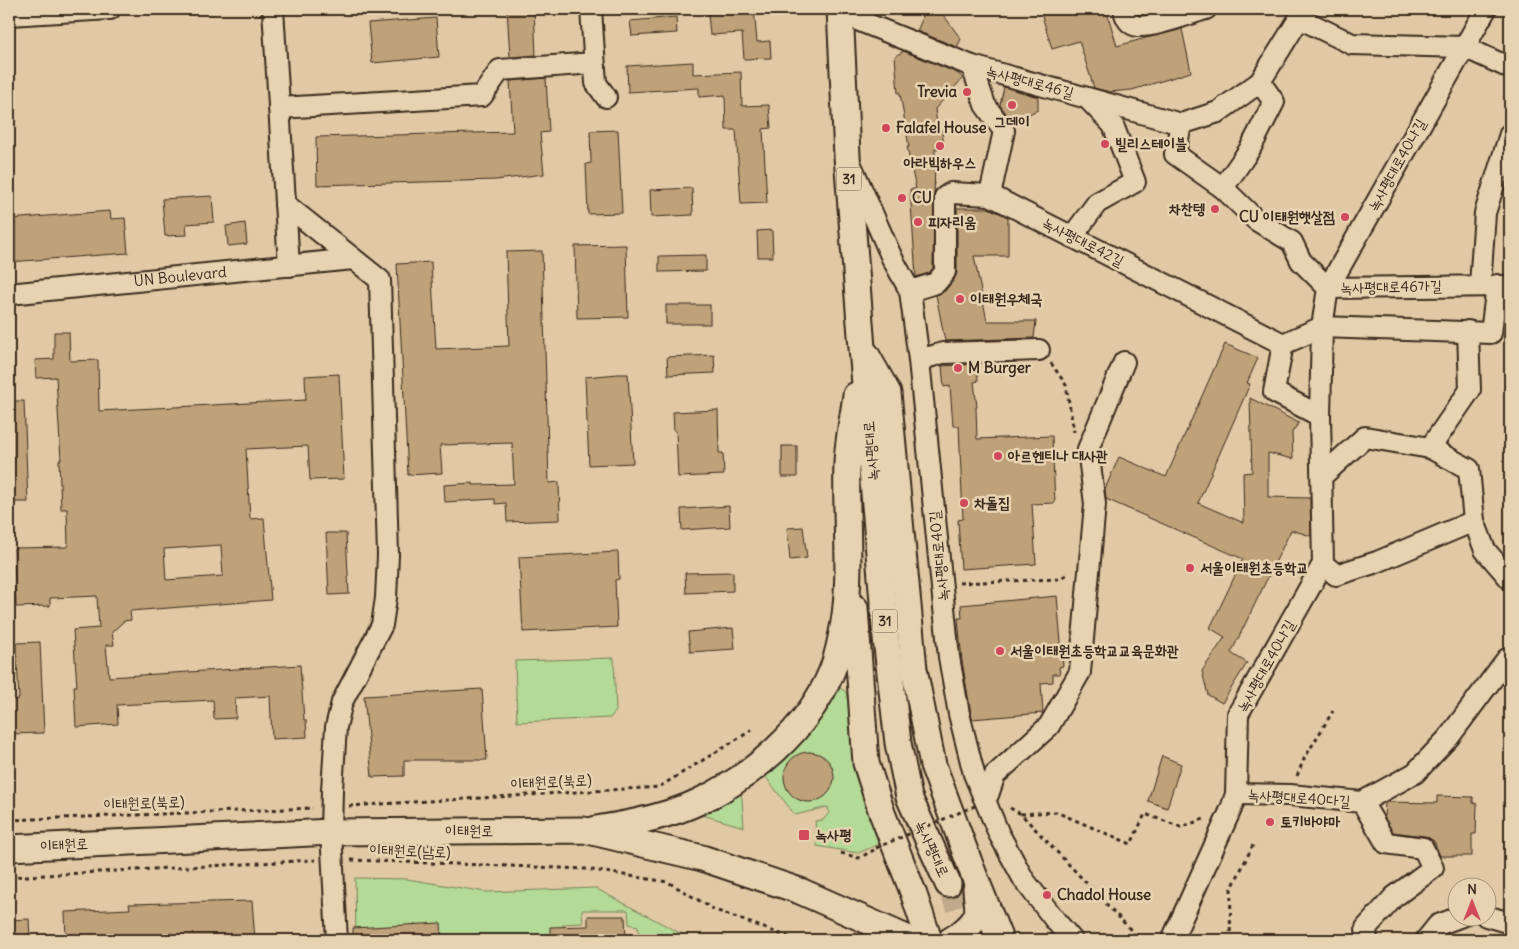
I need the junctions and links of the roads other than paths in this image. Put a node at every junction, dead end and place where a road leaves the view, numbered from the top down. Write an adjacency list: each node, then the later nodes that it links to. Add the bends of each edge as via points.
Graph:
1 (110, 9): 9 (street)
2 (273, 9): 17 (street)
3 (591, 9): 11 (street)
4 (1124, 9): 5 (street, via 1129,22 1142,27)
5 (1206, 9)
6 (1486, 9): 10 (street, 녹사평대로40나길)
7 (840, 11): 12 (street, 녹사평대로46길); 20 (main road, 녹사평대로 / 31)
8 (1302, 13): 10 (street, via 1352,44); 14 (street)
9 (9, 15)
10 (1464, 47): 13 (street); 28 (street, 녹사평대로40나길)
11 (594, 63): 15 (street, via 596,83); 17 (street, via 500,70 482,96)
12 (972, 66): 16 (street, 녹사평대로46길); 22 (street, 녹사평대로46길, via 985,105 1004,131)
13 (1510, 68)
14 (1260, 82): 18 (street, via 1218,112); 21 (street, via 1274,102 1250,149)
15 (606, 97)
16 (1087, 97): 18 (street, 녹사평대로46길); 24 (street, 녹사평대로46길, via 1113,124 1135,182 1097,203)
17 (279, 108): 23 (street)
18 (1182, 124): 21 (street, 녹사평대로46가길, via 1175,154)
19 (1510, 134): 27 (street, via 1485,213)
20 (847, 156): 29 (street, 녹사평대로40길); 34 (main road, 녹사평대로 / 31)
21 (1223, 188): 28 (street, 녹사평대로46가길, via 1256,220 1292,242 1301,261)
22 (990, 195): 24 (street, 녹사평대로42길); 29 (street, 녹사평대로42길, via 952,193 945,197 945,272 936,283)
23 (285, 204): 25 (street); 26 (street)
24 (1072, 237): 33 (street, 녹사평대로42길)
25 (353, 259): 26 (street, UN Boulevard); 50 (street, via 380,280 388,563 382,625 342,702 336,726)
26 (289, 266): 30 (street, UN Boulevard)
27 (1496, 286): 28 (street, 녹사평대로46가길); 32 (street, via 1492,333)
28 (1328, 288): 31 (street, 녹사평대로40나길)
29 (910, 291): 36 (street, 녹사평대로40길)
30 (9, 294)
31 (1322, 327): 32 (street); 33 (street); 38 (street, 녹사평대로40나길)
32 (1468, 331): 39 (street, via 1470,390)
33 (1283, 344): 38 (street, via 1274,392)
34 (862, 348): 40 (main road); 52 (main road, via 888,393 914,670 933,765); 53 (main road, 녹사평대로 / 31, via 898,743 909,797)
35 (1042, 353): 36 (street, via 942,352)
36 (919, 360): 46 (street, 녹사평대로40길, via 949,657)
37 (1124, 362): 46 (street, via 1088,449 1095,504 1080,672 1049,726 995,775 988,796)
38 (1320, 416): 41 (street, 녹사평대로40나길)
39 (1430, 448): 41 (street, via 1365,437); 42 (street, via 1469,469)
40 (847, 461): 49 (main road, via 844,620 831,673 808,712 794,731 763,761 720,790 669,813 617,826); 59 (main road, via 866,763)
41 (1322, 476): 43 (street, 녹사평대로40나길)
42 (1474, 521): 43 (street, via 1377,562 1336,575); 44 (street, via 1484,550)
43 (1323, 564): 47 (street, 녹사평대로40나길, via 1238,714)
44 (1510, 579)
45 (1510, 657): 48 (street, 녹사평대로40다길, via 1449,738 1415,773)
46 (980, 800): 62 (street, 녹사평대로40길, via 1024,880)
47 (1233, 802): 48 (street, 녹사평대로40다길, via 1290,796); 63 (street, 녹사평대로40나길)
48 (1362, 802): 64 (street, via 1386,843 1423,848 1433,868 1394,897 1366,928)
49 (584, 830): 50 (main road, 이태원로); 58 (main road, 이태원로, via 702,858 800,891)
50 (331, 832): 51 (main road, 이태원로); 57 (street)
51 (9, 848)
52 (975, 879): 60 (main road, via 977,914 958,937); 61 (main road)
53 (948, 884)
54 (1496, 919): 56 (street)
55 (1446, 922): 65 (street, via 1438,925)
56 (1510, 923)
57 (337, 940)
58 (911, 940)
59 (929, 940)
60 (951, 940)
61 (1000, 940)
62 (1072, 940)
63 (1172, 940)
64 (1367, 940)
65 (1426, 940)

